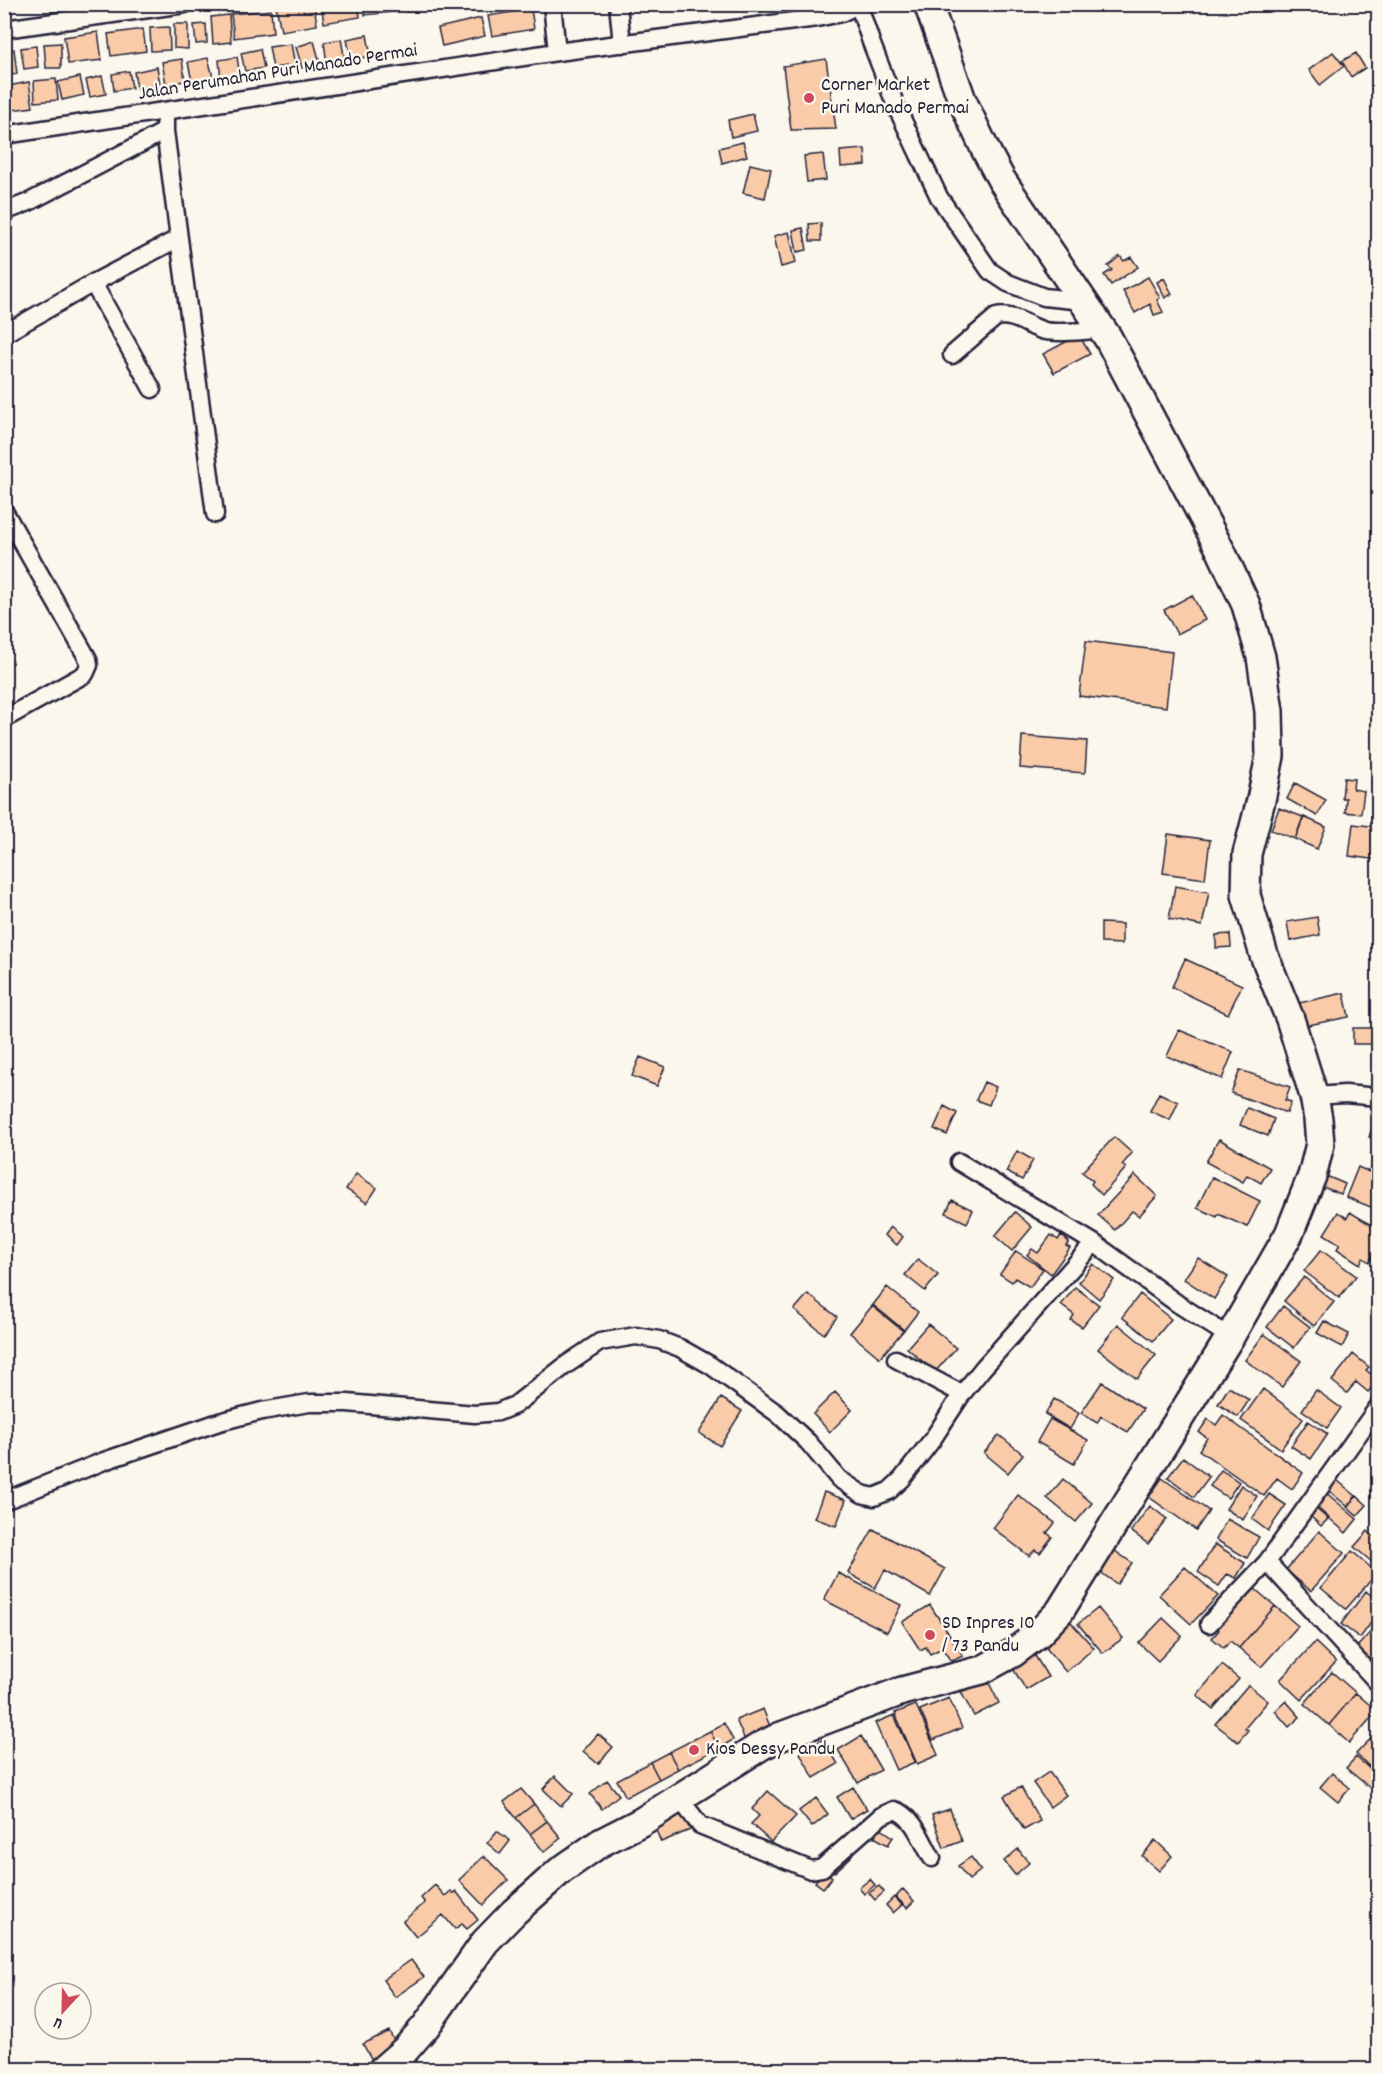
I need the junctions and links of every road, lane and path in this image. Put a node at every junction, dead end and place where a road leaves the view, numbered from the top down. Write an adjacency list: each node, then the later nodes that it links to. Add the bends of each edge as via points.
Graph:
1 (185, 4): 7 (street)
2 (552, 4): 9 (street)
3 (618, 4): 8 (street)
4 (928, 4): 16 (highway, via 962,100 985,149)
5 (859, 5): 6 (street, Jalan Perumahan Puri Manado Permai); 16 (street, via 896,106 939,197 990,271 1008,283 1044,297)
6 (832, 10): 8 (street, Jalan Perumahan Puri Manado Permai, via 800,21)
7 (4, 29)
8 (622, 44): 9 (street, Jalan Perumahan Puri Manado Permai)
9 (557, 52): 10 (street, Jalan Perumahan Puri Manado Permai)
10 (165, 111): 11 (street); 12 (street, Jalan Perumahan Puri Manado Permai)
11 (165, 130): 13 (street); 14 (street)
12 (4, 135)
13 (4, 212)
14 (179, 238): 15 (street); 22 (street)
15 (93, 283): 18 (street); 20 (street)
16 (1083, 301): 17 (highway)
17 (1102, 330): 19 (street, via 1046,331 1011,316 996,316); 24 (highway, via 1221,551 1246,605 1261,657 1269,711 1270,756 1247,854 1246,895)
18 (4, 334)
19 (952, 355)
20 (152, 389)
21 (4, 511): 23 (street, via 89,665 85,674)
22 (214, 514)
23 (6, 716)
24 (1314, 1096): 25 (street); 28 (highway, via 1320,1144 1312,1176 1289,1234)
25 (1378, 1097)
26 (959, 1162): 27 (street)
27 (1094, 1243): 28 (street); 30 (street)
28 (1230, 1337): 36 (highway, via 1059,1611 1038,1634 981,1670 902,1691 779,1737)
29 (896, 1359): 30 (street)
30 (962, 1394): 32 (street, via 902,1479 889,1491 874,1497 839,1479 778,1414 710,1365 659,1340 620,1337 585,1351 515,1405 498,1412 475,1414 347,1403 309,1403 262,1411 133,1450)
31 (1378, 1407): 33 (street)
32 (4, 1501)
33 (1267, 1562): 34 (street); 35 (street)
34 (1209, 1624)
35 (1378, 1683)
36 (679, 1798): 37 (street, via 700,1825 811,1870 822,1868 881,1816 894,1810 910,1819); 38 (highway, via 600,1843 529,1898 473,1958 426,2026)
37 (932, 1858)
38 (382, 2070)

